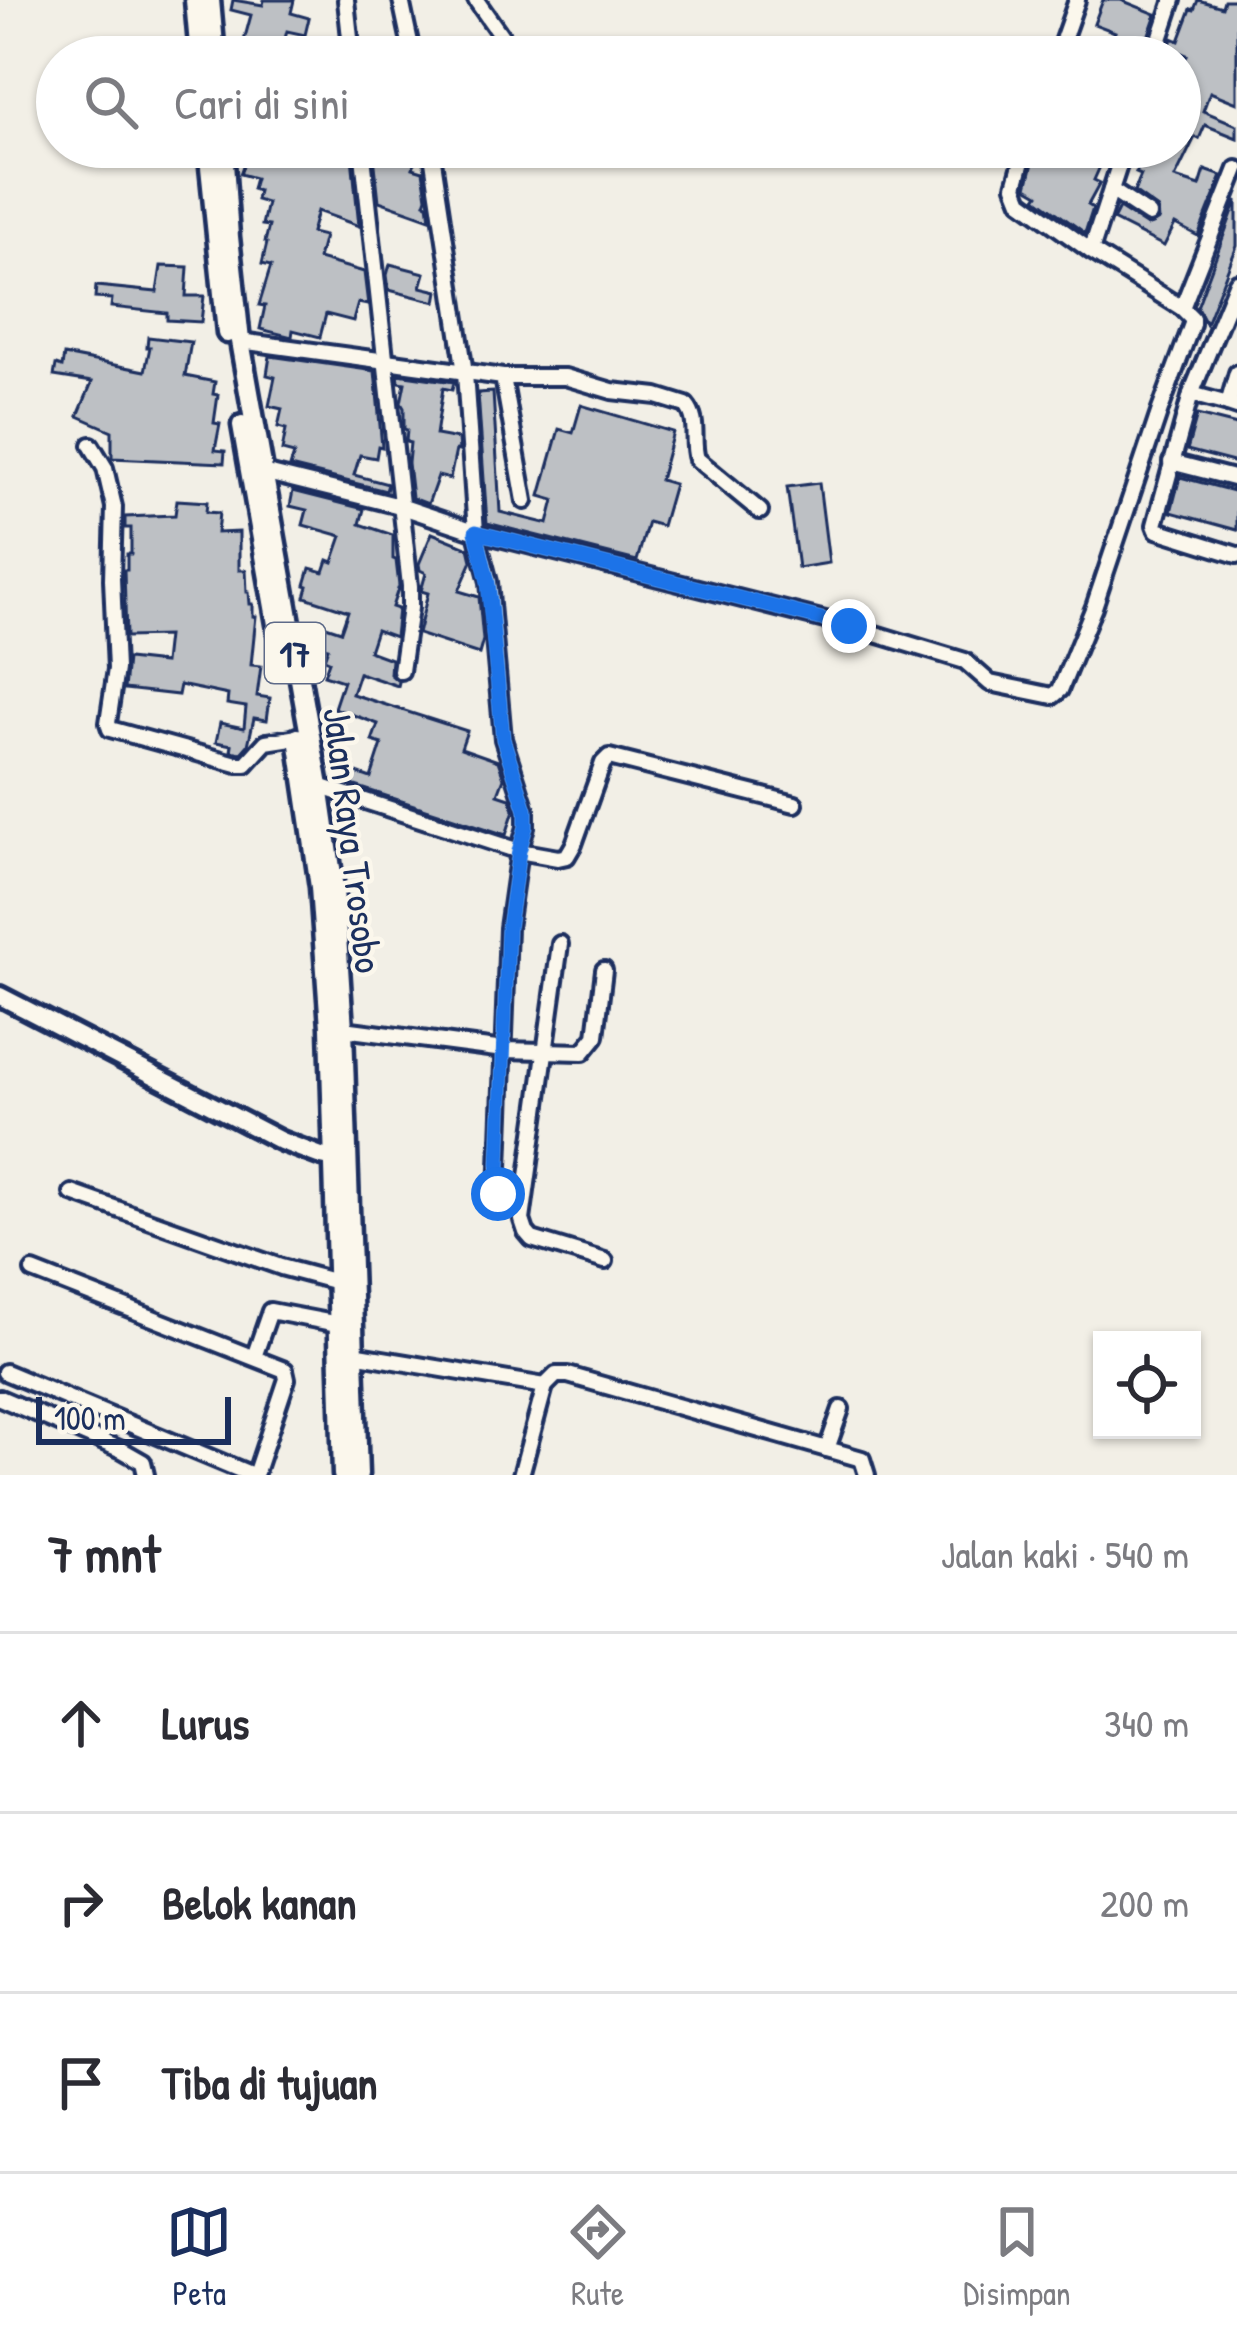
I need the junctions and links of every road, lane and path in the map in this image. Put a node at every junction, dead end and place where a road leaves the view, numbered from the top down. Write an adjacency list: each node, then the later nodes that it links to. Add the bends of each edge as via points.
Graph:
1 (195, 0): 8 (highway)
2 (210, 0): 9 (highway)
3 (346, 0): 10 (street)
4 (401, 0): 11 (street)
5 (476, 0): 12 (street)
6 (1077, 0): 13 (street)
7 (1173, 0): 14 (street)
8 (198, 36)
9 (213, 36)
10 (350, 36)
11 (409, 36)
12 (501, 36)
13 (1064, 36)
14 (1161, 36)
15 (210, 168): 36 (highway, Jalan Raya Trosobo / 17, via 222,298)
16 (225, 168): 27 (highway, Jalan Raya Trosobo / 17)
17 (364, 168): 28 (street)
18 (435, 168): 29 (street)
19 (1020, 168): 24 (street, via 1018,196)
20 (1118, 168): 22 (street)
21 (1237, 169): 26 (street)
22 (1111, 190): 23 (street); 24 (street)
23 (1149, 214)
24 (1091, 251): 26 (street)
25 (1237, 282): 32 (street)
26 (1182, 308): 41 (street, via 1190,331 1094,607 1053,696 990,683 965,661 849,626)
27 (240, 341): 28 (street); 36 (highway, Jalan Raya Trosobo / 17)
28 (385, 362): 29 (street); 39 (street)
29 (471, 373): 31 (street); 41 (street)
30 (1237, 373): 33 (street)
31 (503, 376): 38 (street); 40 (street, via 565,377 686,405 697,459)
32 (1191, 394): 33 (street); 35 (street)
33 (1233, 406)
34 (91, 445): 44 (street, via 113,494 110,729 237,764)
35 (1171, 461): 37 (street); 42 (street, via 1155,528)
36 (257, 463): 39 (street); 44 (highway, Jalan Raya Trosobo / 17); 45 (highway, Jalan Raya Trosobo / 17)
37 (1237, 479)
38 (525, 501)
39 (400, 506): 41 (street); 43 (street, via 410,608)
40 (760, 511)
41 (482, 534): 47 (street, via 503,739 526,810)
42 (1237, 555)
43 (400, 671)
44 (287, 738): 51 (highway, Jalan Raya Trosobo / 17, via 320,887)
45 (319, 786): 47 (street); 51 (highway, Jalan Raya Trosobo / 17, via 334,889)
46 (795, 804): 47 (street, via 609,757 567,856)
47 (523, 852): 52 (street, via 508,928)
48 (560, 944): 53 (street)
49 (604, 970): 53 (street, via 590,1046)
50 (0, 996): 54 (main road, via 224,1113)
51 (336, 1028): 52 (street); 54 (highway, Jalan Raya Trosobo / 17)
52 (504, 1050): 53 (street); 56 (street)
53 (545, 1053): 57 (street, via 524,1228 532,1239)
54 (334, 1159): 59 (highway, Jalan Raya Trosobo / 17); 61 (highway, Jalan Raya Trosobo / 17)
55 (71, 1193): 59 (street)
56 (498, 1194)
57 (605, 1262)
58 (33, 1271): 62 (street)
59 (326, 1279): 60 (highway, Jalan Raya Trosobo / 17)
60 (326, 1321): 62 (street, via 270,1311); 69 (highway, Jalan Raya Trosobo / 17)
61 (353, 1354): 64 (street); 70 (highway, Jalan Raya Trosobo / 17)
62 (254, 1357): 63 (street, via 287,1374 253,1474)
63 (5, 1372)
64 (545, 1386): 67 (street, via 568,1376); 71 (street)
65 (0, 1398): 68 (street, via 122,1450 143,1462)
66 (841, 1409): 67 (street)
67 (827, 1449): 72 (street, via 862,1459)
68 (146, 1475)
69 (343, 1475)
70 (358, 1475)
71 (520, 1475)
72 (867, 1475)

